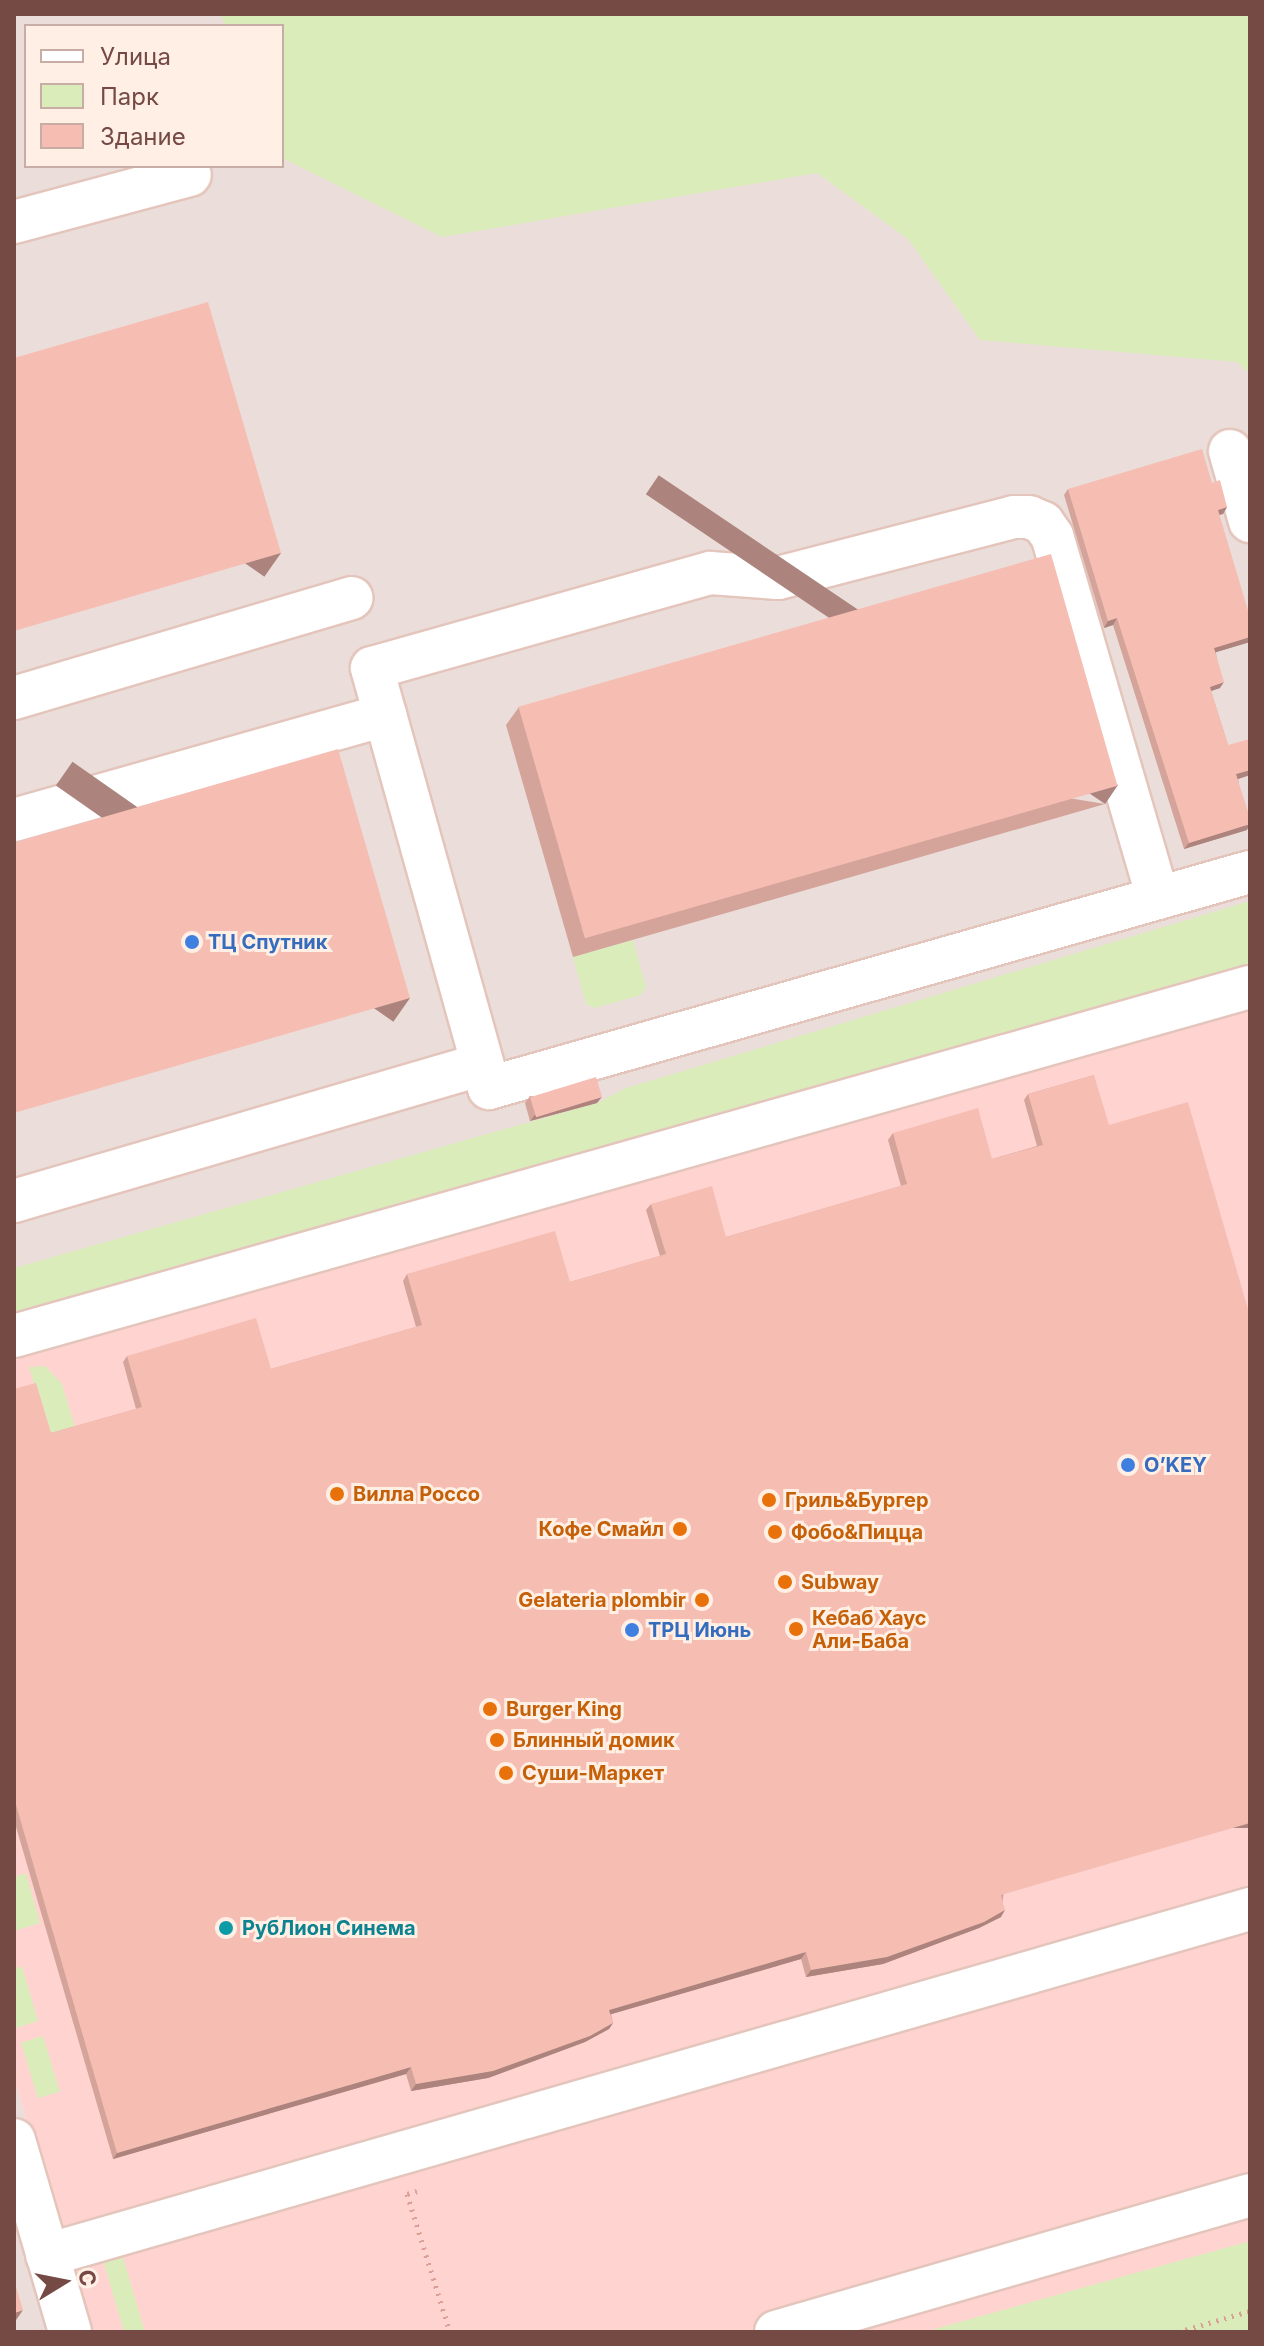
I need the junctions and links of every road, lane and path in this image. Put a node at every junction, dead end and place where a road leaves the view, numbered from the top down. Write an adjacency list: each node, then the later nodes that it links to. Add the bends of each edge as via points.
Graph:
1 (190, 175): 2 (lane)
2 (14, 222)
3 (1230, 451): 4 (lane)
4 (1250, 521)
5 (352, 598): 6 (lane)
6 (14, 698)
7 (385, 715): 8 (lane); 10 (lane, via 372,668 710,573 778,578 1029,517 1043,523 1052,536); 12 (lane)
8 (14, 820)
9 (1250, 872): 10 (lane)
10 (1158, 898): 12 (lane, via 489,1088)
11 (1250, 987): 14 (lane)
12 (482, 1064): 13 (lane)
13 (14, 1201)
14 (14, 1336)
15 (1250, 1909): 19 (lane)
16 (14, 2140): 19 (lane)
17 (429, 2187): 22 (path, via 407,2194)
18 (1250, 2195): 23 (lane)
19 (47, 2255): 21 (lane)
20 (1250, 2311): 24 (path)
21 (61, 2330)
22 (450, 2332)
23 (776, 2332)
24 (1178, 2332)

